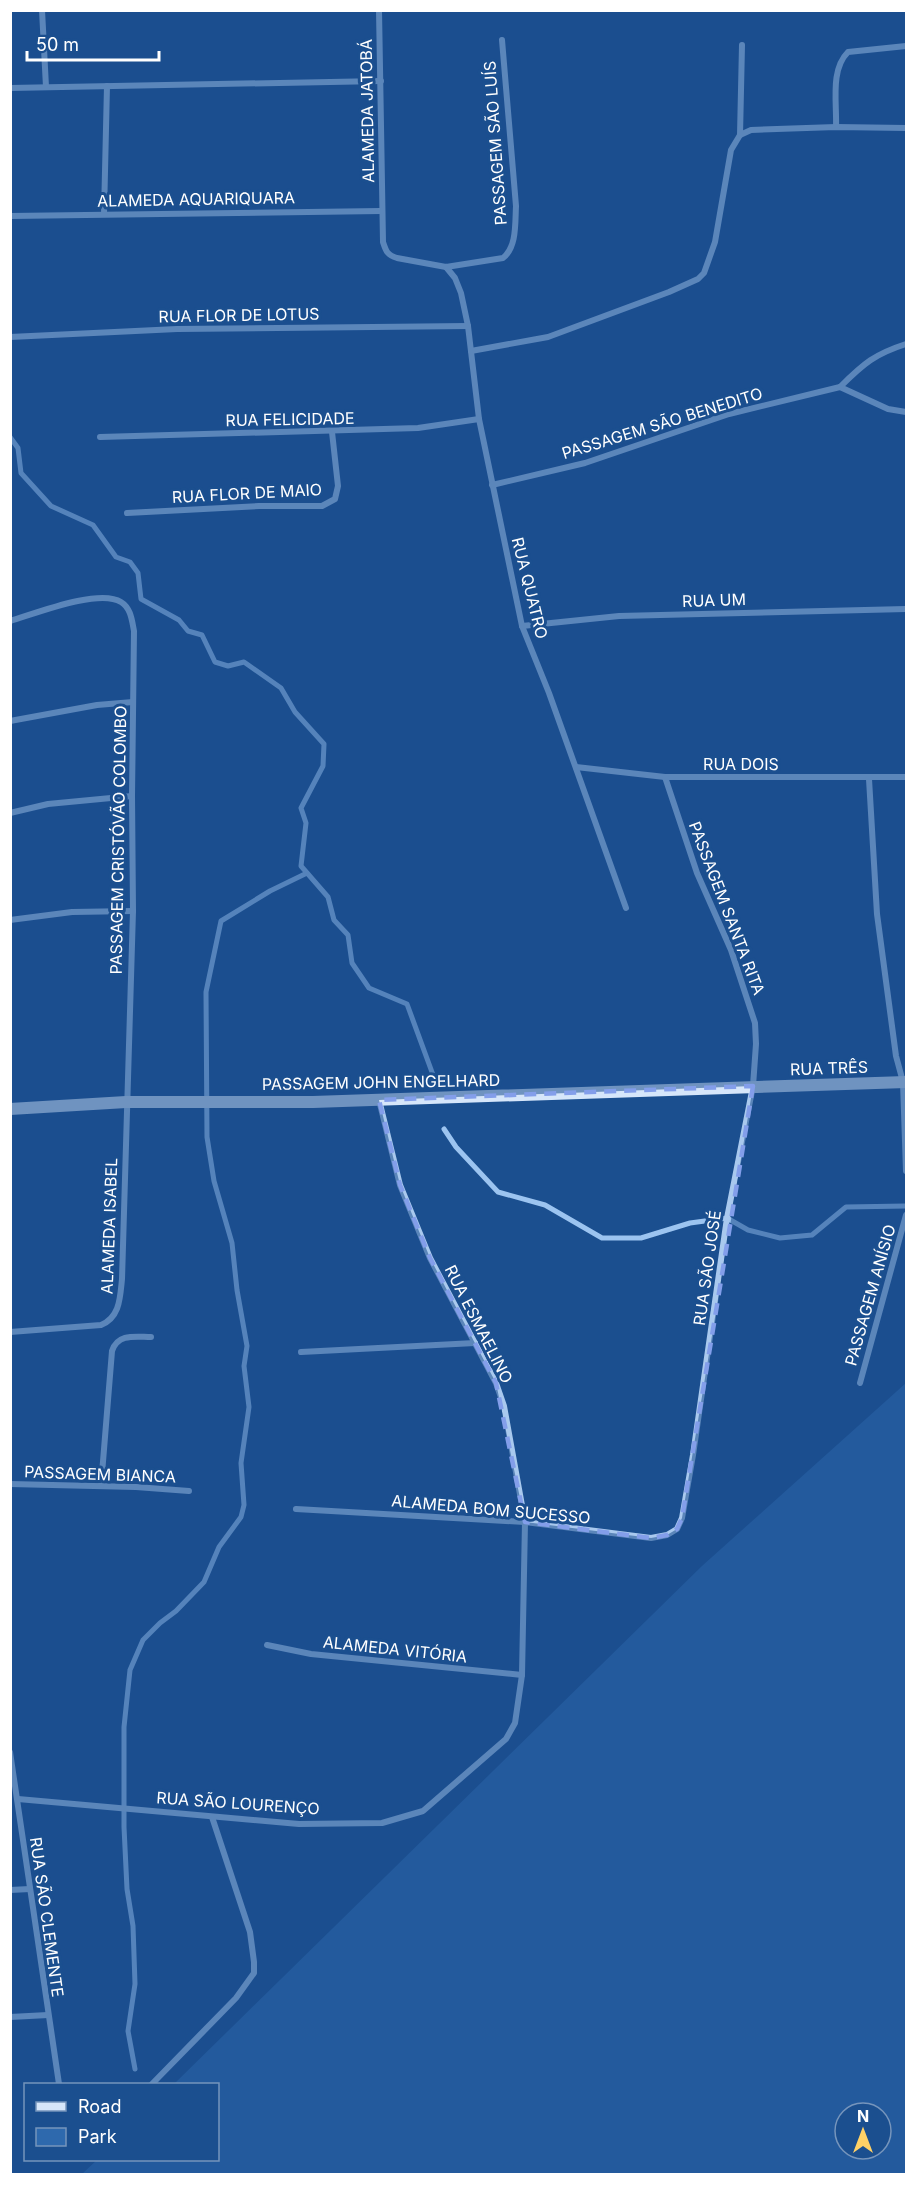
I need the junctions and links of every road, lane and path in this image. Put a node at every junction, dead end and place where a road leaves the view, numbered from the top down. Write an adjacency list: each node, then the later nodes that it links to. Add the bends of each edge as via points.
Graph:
1 (42, 10): 8 (street)
2 (379, 10): 6 (street, ALAMEDA JATOBÁ)
3 (502, 40): 16 (street, PASSAGEM SÃO LUÍS, via 512,141 514,233 503,258)
4 (742, 45): 12 (street)
5 (906, 46): 10 (street, via 848,52 838,65)
6 (381, 81): 7 (street); 13 (street, ALAMEDA JATOBÁ)
7 (107, 86): 8 (street); 14 (street)
8 (46, 87): 9 (street)
9 (10, 88)
10 (836, 126): 11 (street); 12 (street, via 751,130)
11 (906, 128)
12 (740, 135): 20 (street, via 731,150 715,242 698,279 548,337)
13 (381, 211): 14 (street, ALAMEDA AQUARIQUARA); 16 (street, PASSAGEM SÃO LUÍS, via 383,242 390,256)
14 (104, 214): 15 (street, ALAMEDA AQUARIQUARA)
15 (10, 216)
16 (446, 267): 17 (street, RUA QUATRO, via 461,293)
17 (468, 326): 18 (street, RUA FLOR DE LOTUS, via 189,328); 20 (street, RUA QUATRO)
18 (10, 337)
19 (906, 344): 21 (street, via 881,352)
20 (471, 351): 23 (street, RUA QUATRO)
21 (840, 387): 22 (street, via 888,409); 26 (street, PASSAGEM SÃO BENEDITO, via 729,414 585,463)
22 (906, 412)
23 (478, 419): 24 (street, RUA FELICIDADE, via 418,428); 26 (street, RUA QUATRO)
24 (332, 432): 25 (street, RUA FELICIDADE); 27 (street, RUA FLOR DE MAIO, via 338,486 335,499 329,504)
25 (100, 437)
26 (492, 485): 30 (street, RUA QUATRO)
27 (127, 513)
28 (906, 609): 30 (street, RUA UM, via 619,616)
29 (10, 621): 31 (street, PASSAGEM CRISTÓVÃO COLOMBO, via 79,600 103,598 122,602 134,632)
30 (522, 626): 33 (street, RUA QUATRO)
31 (134, 702): 32 (street); 37 (street, PASSAGEM CRISTÓVÃO COLOMBO)
32 (10, 721)
33 (576, 767): 34 (street, RUA DOIS); 39 (street, RUA QUATRO)
34 (665, 777): 36 (street, RUA DOIS); 43 (street, PASSAGEM SANTA RITA, via 755,1023)
35 (906, 777): 36 (street, RUA DOIS)
36 (869, 779): 42 (street, via 877,915 896,1056)
37 (132, 796): 38 (street, via 48,804); 40 (street, PASSAGEM CRISTÓVÃO COLOMBO)
38 (10, 813)
39 (626, 908)
40 (133, 911): 41 (street, via 72,912); 45 (street, PASSAGEM CRISTÓVÃO COLOMBO)
41 (10, 920)
42 (904, 1082): 43 (main road, RUA TRÊS); 47 (street)
43 (753, 1086): 44 (main road, PASSAGEM JOHN ENGELHARD); 54 (street, RUA SÃO JOSÉ, via 727,1218)
44 (379, 1100): 45 (main road, PASSAGEM JOHN ENGELHARD); 51 (street, RUA ESMAELINO, via 400,1185 430,1258)
45 (126, 1102): 46 (main road, PASSAGEM JOHN ENGELHARD); 49 (street, ALAMEDA ISABEL, via 119,1308 110,1322 101,1325)
46 (10, 1109)
47 (906, 1171)
48 (906, 1215): 53 (street, PASSAGEM ANÍSIO)
49 (10, 1332)
50 (151, 1337): 56 (street, via 123,1338 114,1344)
51 (475, 1343): 52 (street); 59 (street, RUA ESMAELINO, via 504,1406)
52 (301, 1352)
53 (860, 1383)
54 (693, 1455): 59 (street, ALAMEDA BOM SUCESSO, via 682,1518 677,1529 667,1535 651,1538)
55 (10, 1484): 56 (street, PASSAGEM BIANCA)
56 (101, 1486): 57 (street, PASSAGEM BIANCA)
57 (189, 1491)
58 (296, 1509): 59 (street, ALAMEDA BOM SUCESSO)
59 (525, 1522): 61 (street, RUA ESMAELINO)
60 (267, 1645): 61 (street, ALAMEDA VITÓRIA, via 311,1654)
61 (522, 1675): 64 (street, RUA SÃO LOURENÇO, via 515,1723 506,1739 423,1810 382,1823 299,1824)
62 (10, 1752): 63 (street, RUA SÃO CLEMENTE)
63 (18, 1799): 64 (street, RUA SÃO LOURENÇO); 65 (street, RUA SÃO CLEMENTE)
64 (212, 1817): 70 (street, via 250,1932 254,1973 236,1998)
65 (30, 1889): 66 (street); 67 (street, RUA SÃO CLEMENTE)
66 (10, 1890)
67 (48, 2015): 68 (street); 69 (street, RUA SÃO CLEMENTE)
68 (10, 2017)
69 (59, 2083)
70 (154, 2083)

